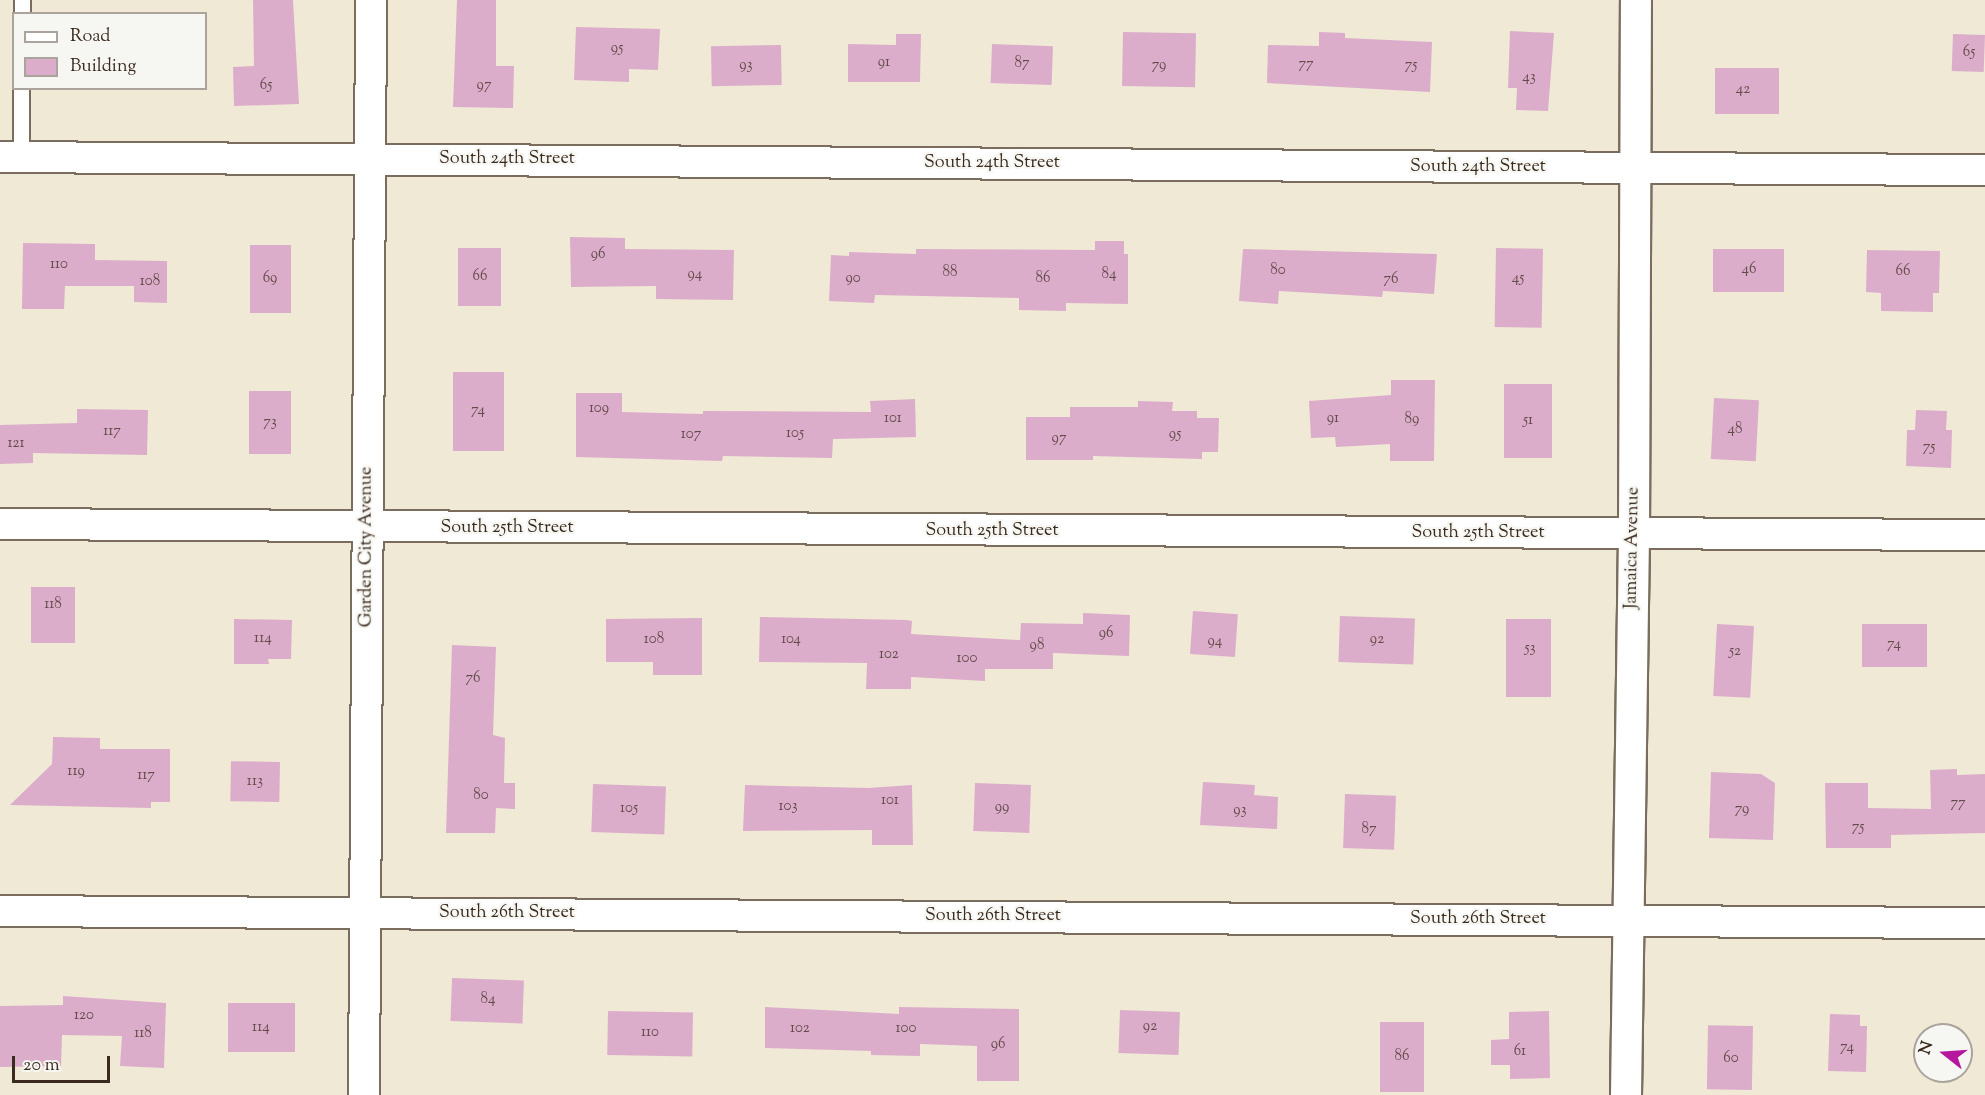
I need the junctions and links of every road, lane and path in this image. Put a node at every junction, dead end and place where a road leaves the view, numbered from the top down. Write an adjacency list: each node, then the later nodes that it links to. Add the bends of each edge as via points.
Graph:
1 (371, 0): 5 (street, Garden City Avenue)
2 (1636, 0): 6 (street, Jamaica Avenue)
3 (21, 90): 4 (lane)
4 (11, 157): 5 (street, South 24th Street)
5 (369, 159): 6 (street, South 24th Street); 9 (street, Garden City Avenue)
6 (1633, 168): 7 (street, South 24th Street); 10 (street, Jamaica Avenue)
7 (1985, 170)
8 (0, 524): 9 (street, South 25th Street)
9 (367, 527): 10 (street, South 25th Street); 13 (street, Garden City Avenue)
10 (1635, 534): 11 (street, South 25th Street); 14 (street, Jamaica Avenue)
11 (1985, 535)
12 (0, 911): 13 (street, South 26th Street)
13 (365, 913): 14 (street, South 26th Street); 16 (street, Garden City Avenue)
14 (1626, 920): 15 (street, South 26th Street); 17 (street, Jamaica Avenue)
15 (1985, 923)
16 (364, 1095)
17 (1626, 1095)

